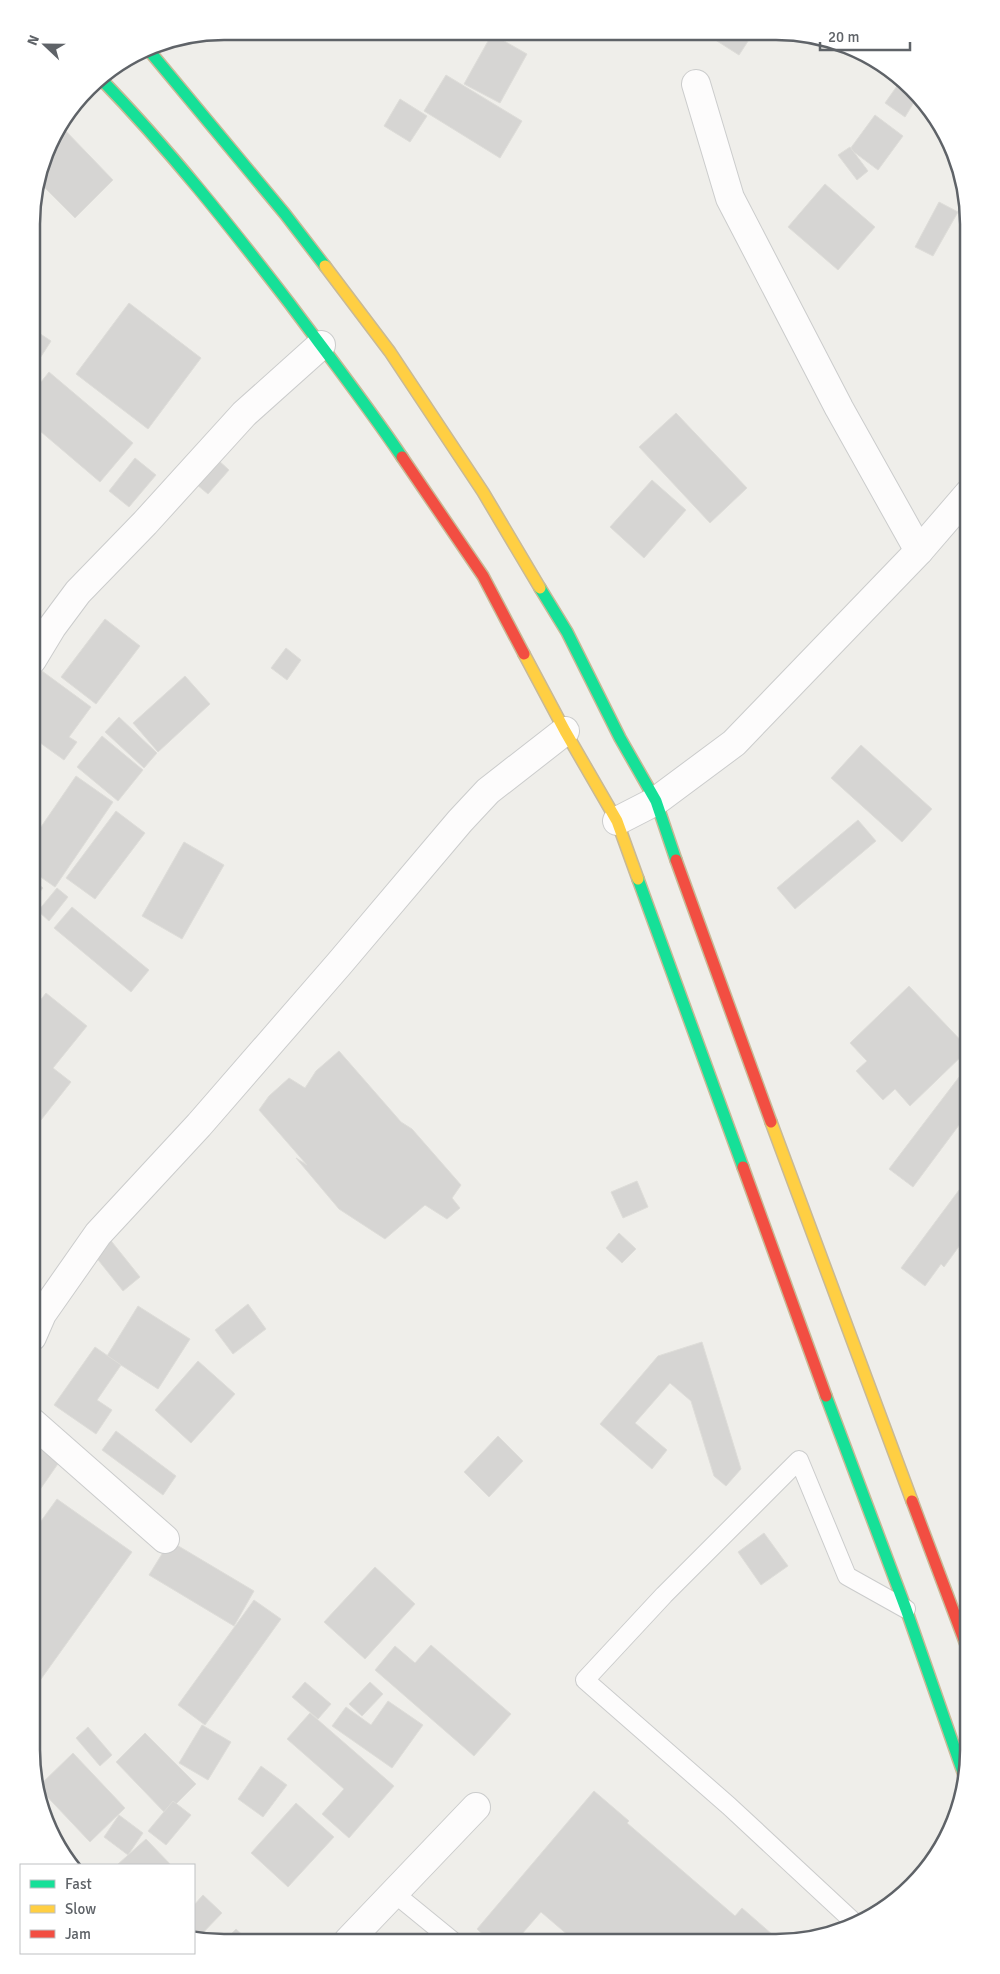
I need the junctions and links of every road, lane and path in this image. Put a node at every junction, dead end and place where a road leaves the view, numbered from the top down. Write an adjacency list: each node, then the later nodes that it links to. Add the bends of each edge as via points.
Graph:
1 (153, 55): 9 (highway, via 285,214 395,360 483,492 567,632)
2 (106, 84): 4 (highway, via 142,120 244,242)
3 (696, 84): 6 (street, via 730,198 839,408)
4 (321, 345): 7 (street, via 244,414 78,592); 8 (highway, via 372,412 483,576)
5 (960, 504): 6 (street)
6 (919, 552): 9 (street, via 734,743)
7 (40, 647)
8 (565, 731): 10 (highway); 11 (street, via 488,791 460,820 199,1125 98,1234)
9 (656, 801): 10 (street); 15 (highway)
10 (617, 821): 14 (highway)
11 (40, 1319)
12 (40, 1429): 13 (street)
13 (165, 1539)
14 (906, 1609): 16 (highway); 19 (lane, via 847,1576 799,1460 664,1595 585,1680)
15 (960, 1629)
16 (960, 1763)
17 (476, 1807): 18 (street)
18 (394, 1893): 20 (street); 21 (lane)
19 (850, 1918)
20 (356, 1934)
21 (444, 1934)

